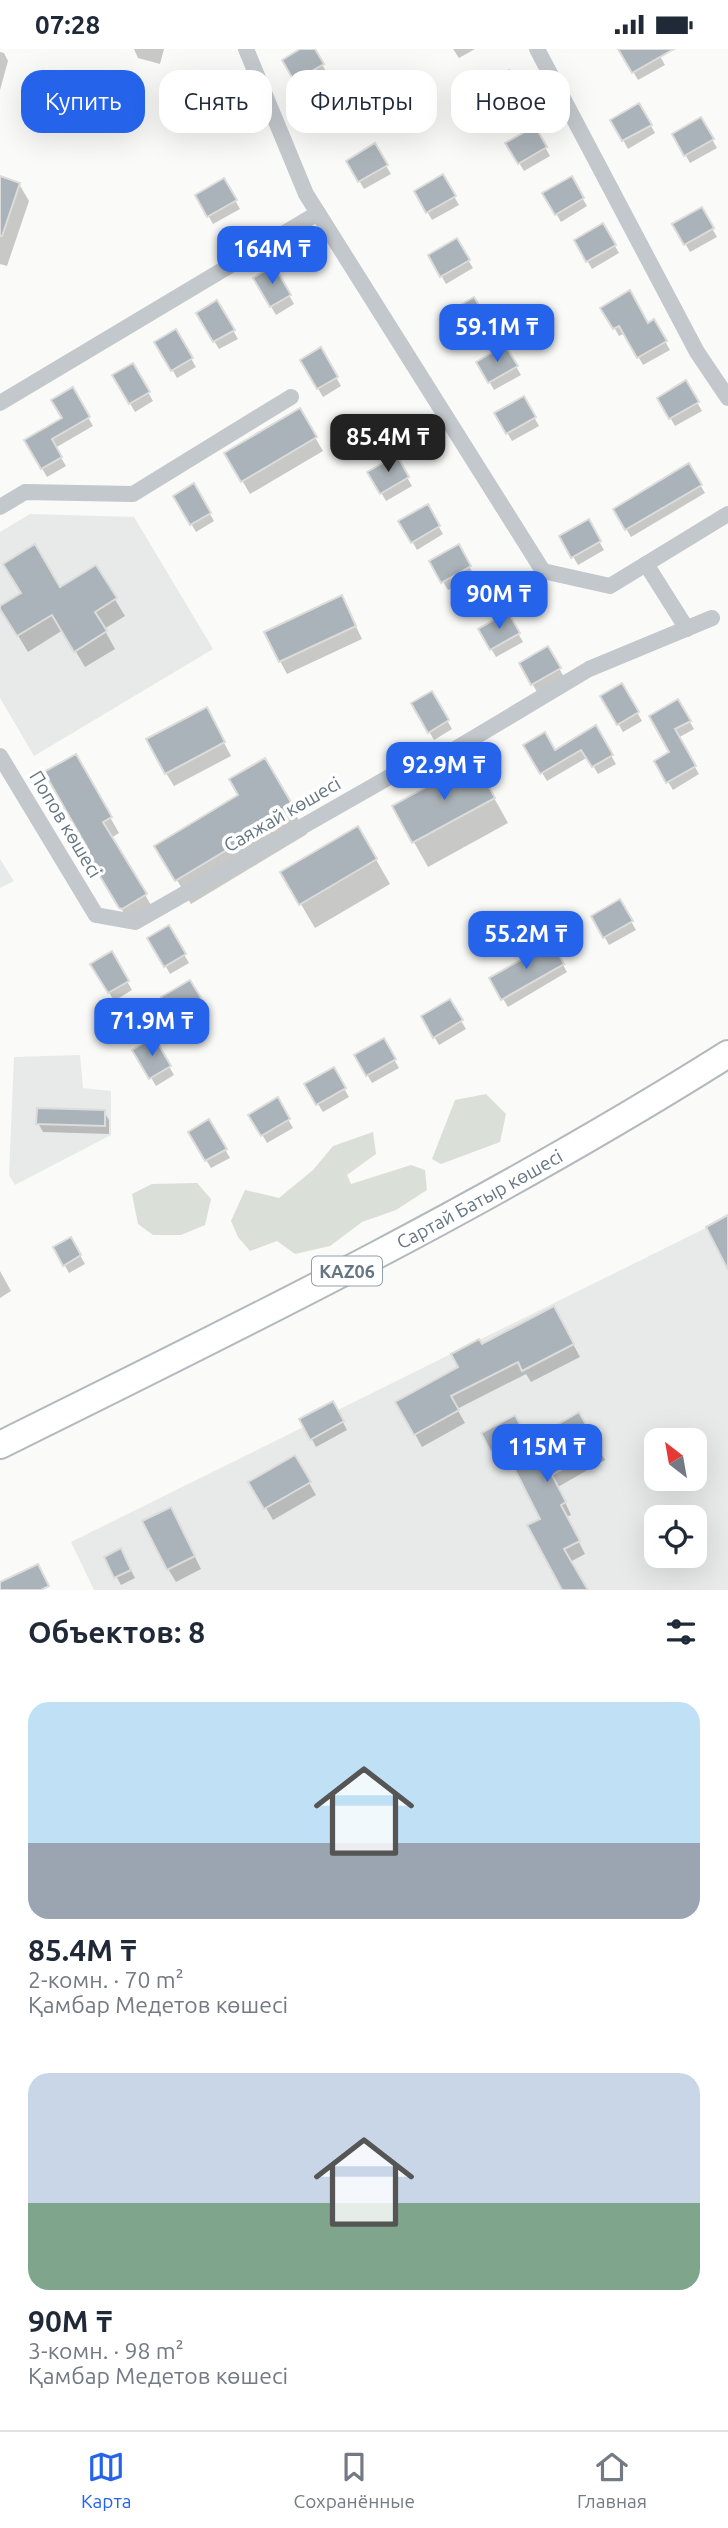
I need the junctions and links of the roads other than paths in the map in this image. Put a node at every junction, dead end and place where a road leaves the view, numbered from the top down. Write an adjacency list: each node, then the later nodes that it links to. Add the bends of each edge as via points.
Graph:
1 (246, 49): 3 (street)
2 (537, 49): 5 (street, via 697,352)
3 (318, 213): 6 (street); 9 (street, via 543,571 610,586)
4 (291, 397): 7 (street, via 133,494 25,492)
5 (728, 398)
6 (0, 403)
7 (0, 507)
8 (728, 514): 9 (street)
9 (646, 564): 11 (street)
10 (712, 618): 11 (street, Саяжай көшесі)
11 (687, 629): 13 (street, Саяжай көшесі, via 589,669 435,761 405,768 135,922)
12 (0, 756): 13 (street, Попов көшесі)
13 (96, 915)
14 (728, 1054): 15 (highway, Сартай Батыр көшесі / KАZ06, via 555,1158 311,1291)
15 (0, 1445)

